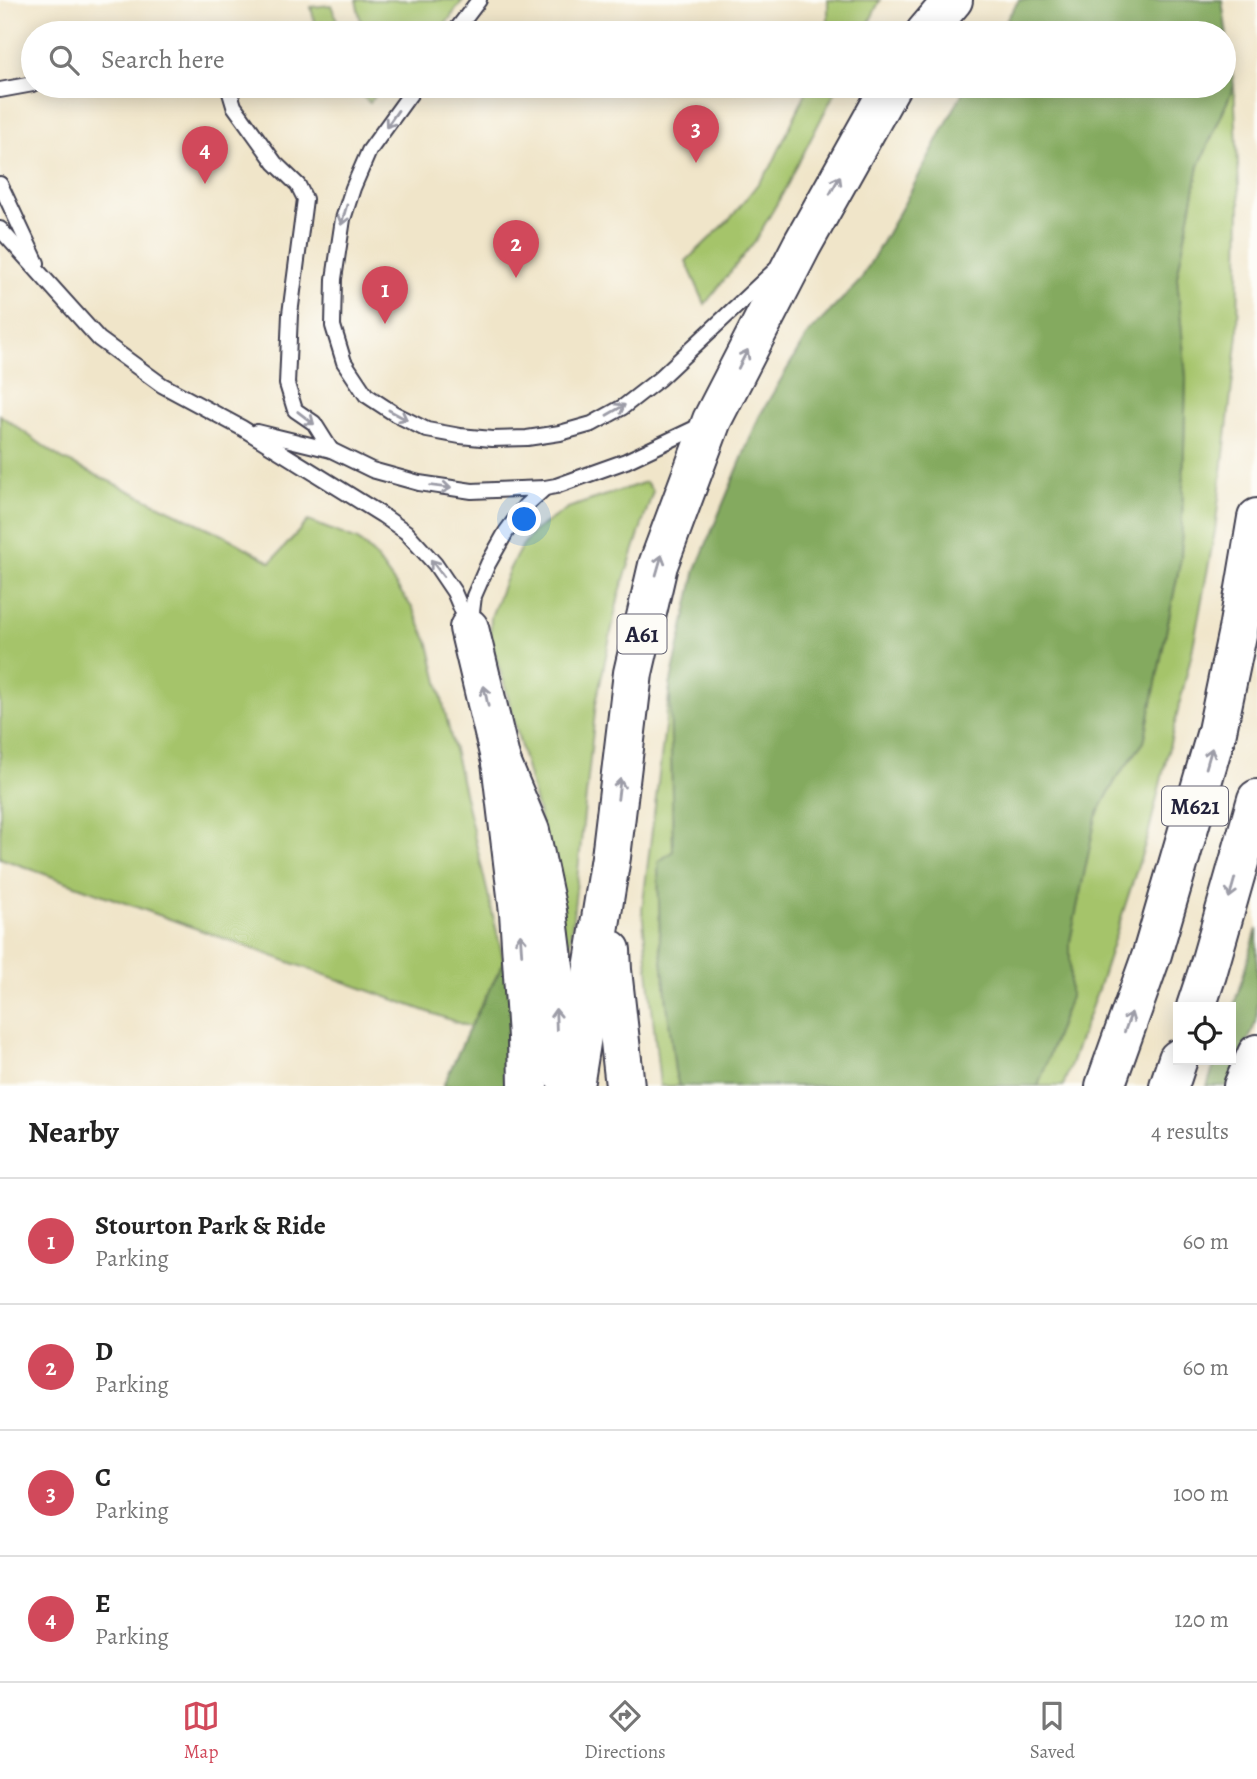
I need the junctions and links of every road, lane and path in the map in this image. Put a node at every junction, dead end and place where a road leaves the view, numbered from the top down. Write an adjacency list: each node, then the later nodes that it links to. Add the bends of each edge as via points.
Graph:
1 (479, 0): 4 (lane)
2 (933, 0): 5 (main road)
3 (953, 0): 6 (main road)
4 (463, 21)
5 (927, 21)
6 (935, 21)
7 (21, 86): 8 (lane)
8 (0, 90)
9 (232, 98): 18 (lane, one-way to 18, via 305,199 290,314 287,384 295,410 314,423)
10 (407, 98): 14 (lane, one-way to 14, via 369,151 343,219 333,326 344,362 366,395 427,430 492,439 527,438 592,424 659,379)
11 (884, 98): 14 (main road, A61, one-way to 11)
12 (0, 184): 15 (lane)
13 (0, 229): 15 (lane)
14 (802, 245): 16 (main road, A61, one-way to 14)
15 (43, 277): 17 (lane, via 99,339 162,385)
16 (712, 420): 19 (lane, via 626,461); 24 (main road, A61, one-way to 16, via 633,673 658,565)
17 (242, 428): 18 (lane); 21 (lane, one-way to 17, via 454,592 406,532)
18 (331, 450): 19 (lane, one-way to 19, via 372,470 419,483 472,491)
19 (545, 488): 21 (lane, via 525,506 488,564 474,596)
20 (1257, 518): 32 (main road, M621, one-way to 20, via 1152,954 1217,731)
21 (470, 628): 22 (main road, one-way to 21)
22 (500, 762): 28 (main road, one-way to 22, via 519,912); 29 (main road, one-way to 22, via 557,1045 547,911 530,831)
23 (1257, 799): 25 (main road, M621, one-way to 25)
24 (611, 857): 30 (main road); 31 (main road, A61, via 611,970)
25 (1198, 1002)
26 (1257, 1054): 34 (main road)
27 (1176, 1065): 33 (main road)
28 (528, 1086)
29 (565, 1086)
30 (574, 1086)
31 (625, 1086)
32 (1105, 1086)
33 (1169, 1086)
34 (1243, 1086)

